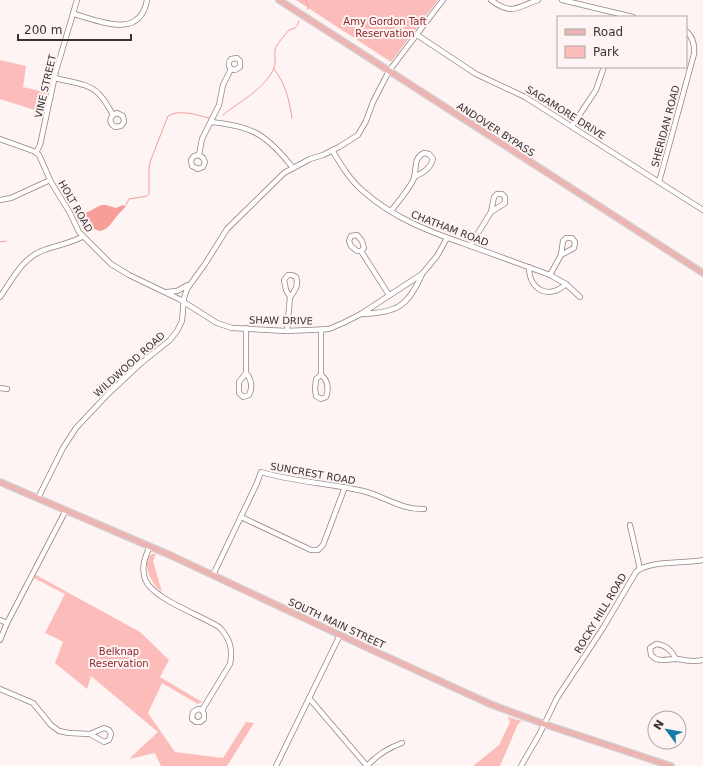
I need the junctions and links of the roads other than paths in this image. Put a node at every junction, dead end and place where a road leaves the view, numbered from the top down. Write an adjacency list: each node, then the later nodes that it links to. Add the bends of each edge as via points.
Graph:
1 (77, 0): 8 (street, VINE STREET)
2 (148, 0): 8 (street, via 141,15 129,25 117,25)
3 (279, 0): 14 (main road, ANDOVER BYPASS)
4 (443, 0): 11 (street, WILDWOOD ROAD)
5 (491, 0): 6 (street, via 513,10)
6 (538, 0)
7 (562, 0): 9 (street)
8 (74, 14): 15 (street, VINE STREET)
9 (618, 15)
10 (687, 32): 26 (street, SHERIDAN ROAD, via 693,39 694,54)
11 (417, 35): 14 (street, WILDWOOD ROAD); 18 (street, SAGAMORE DRIVE, via 476,74 517,92)
12 (604, 68): 18 (street, via 596,90)
13 (231, 69): 17 (street)
14 (389, 71): 20 (street, WILDWOOD ROAD, via 362,130 355,138); 38 (main road, ANDOVER BYPASS)
15 (55, 78): 16 (street, via 93,89 102,97); 21 (street, VINE STREET)
16 (113, 115)
17 (211, 122): 22 (street, via 202,139); 23 (street, via 244,127 260,134 278,149)
18 (572, 126): 26 (street, SAGAMORE DRIVE)
19 (0, 139): 21 (street)
20 (332, 150): 23 (street, WILDWOOD ROAD); 29 (street, CHATHAM ROAD, via 362,190)
21 (36, 153): 25 (street, HOLT ROAD)
22 (199, 155)
23 (293, 168): 40 (street, WILDWOOD ROAD, via 278,178 230,225)
24 (414, 178): 24 (street, via 415,165 419,157 424,153 429,154 433,159 432,164); 29 (street)
25 (50, 180): 27 (street, via 11,198); 31 (street, HOLT ROAD)
26 (659, 182): 28 (street, SAGAMORE DRIVE)
27 (0, 200)
28 (703, 210)
29 (391, 212): 32 (street, CHATHAM ROAD)
30 (491, 212): 33 (street)
31 (82, 237): 42 (street, HOLT ROAD, via 114,267); 44 (street, via 44,250 31,258)
32 (447, 238): 33 (street, CHATHAM ROAD); 37 (street, SHAW DRIVE)
33 (470, 246): 36 (street, CHATHAM ROAD)
34 (361, 251): 43 (street)
35 (561, 256): 39 (street)
36 (529, 267): 39 (street, CHATHAM ROAD); 41 (street, via 533,283 544,291 558,290)
37 (422, 274): 43 (street, SHAW DRIVE); 48 (street, via 412,295 400,306 387,312)
38 (703, 274)
39 (550, 275): 41 (street, CHATHAM ROAD)
40 (190, 284): 42 (street, via 177,291); 47 (street, WILDWOOD ROAD)
41 (566, 284): 46 (street, CHATHAM ROAD)
42 (164, 292): 47 (street, HOLT ROAD)
43 (389, 295): 48 (street, SHAW DRIVE)
44 (0, 297)
45 (290, 297): 51 (street)
46 (580, 298)
47 (184, 302): 49 (street, SHAW DRIVE, via 222,325); 58 (street, WILDWOOD ROAD, via 178,332 108,394 76,428)
48 (361, 314): 50 (street, SHAW DRIVE, via 329,329)
49 (246, 328): 51 (street, SHAW DRIVE); 52 (street)
50 (321, 330): 51 (street, SHAW DRIVE); 53 (street)
51 (287, 331)
52 (246, 373): 52 (street, via 250,379 251,391 243,397 238,387)
53 (321, 375): 53 (street, via 316,379 315,389 316,396 320,399 325,398 327,393 327,381)
54 (0, 388): 55 (street)
55 (7, 389)
56 (0, 482): 58 (main road, SOUTH MAIN STREET)
57 (345, 487): 59 (street, SUNCREST ROAD, via 400,506); 61 (street, SUNCREST ROAD, via 261,472); 61 (street, via 323,545 318,550 311,550)
58 (38, 498): 60 (main road, SOUTH MAIN STREET)
59 (424, 509)
60 (66, 510): 63 (main road, SOUTH MAIN STREET); 68 (street)
61 (241, 517): 66 (street, SUNCREST ROAD)
62 (630, 525): 65 (street)
63 (150, 546): 66 (main road, SOUTH MAIN STREET); 75 (street, via 144,570 145,579 150,587 160,596 219,627 230,643 230,664)
64 (703, 560): 65 (street, ROCKY HILL ROAD, via 650,564)
65 (640, 569): 76 (street, ROCKY HILL ROAD, via 557,698)
66 (213, 575): 69 (main road, SOUTH MAIN STREET)
67 (0, 620): 68 (street)
68 (6, 623): 70 (street)
69 (340, 635): 74 (street); 76 (main road, SOUTH MAIN STREET, via 480,699)
70 (0, 640)
71 (676, 659): 71 (street, via 655,659 650,650 654,645 664,646 671,650); 72 (street, via 689,662)
72 (703, 660)
73 (0, 689): 77 (street, via 34,703 59,731 69,734)
74 (309, 698): 79 (street); 80 (street)
75 (202, 710)
76 (544, 724): 81 (street, ROCKY HILL ROAD); 82 (main road, SOUTH MAIN STREET)
77 (90, 734)
78 (402, 743): 80 (street, via 384,750)
79 (276, 766)
80 (367, 766)
81 (521, 766)
82 (671, 766)

